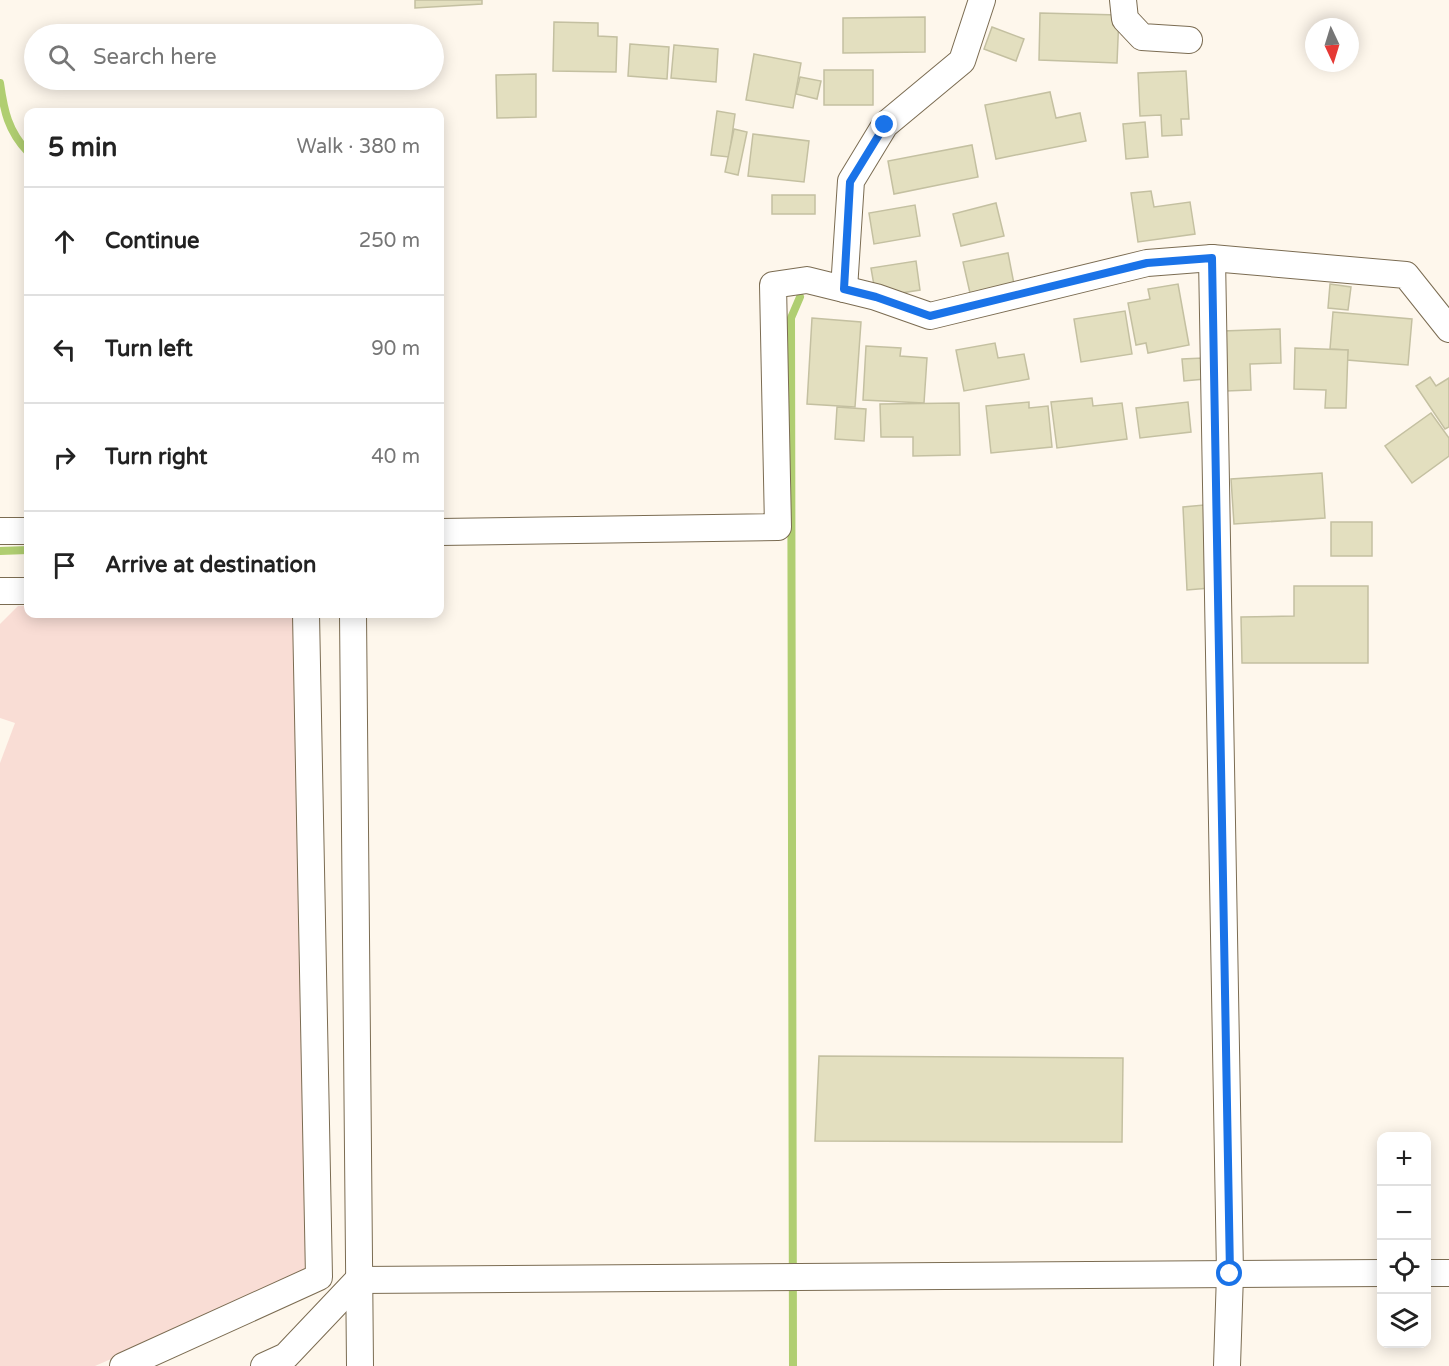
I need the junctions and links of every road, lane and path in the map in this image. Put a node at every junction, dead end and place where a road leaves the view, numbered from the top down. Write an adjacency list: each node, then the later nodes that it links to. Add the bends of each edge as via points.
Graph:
1 (982, 0): 5 (street, via 963,61 885,125 850,182)
2 (1123, 0): 3 (street, via 1125,20 1142,37)
3 (1189, 40)
4 (1212, 258): 5 (street, via 1147,263 930,316); 6 (street, via 1406,275); 17 (street)
5 (844, 289): 9 (street, via 807,280 773,285 777,527)
6 (1449, 328)
7 (0, 531): 8 (street)
8 (24, 531)
9 (444, 532)
10 (0, 591): 11 (street)
11 (24, 591)
12 (306, 618): 19 (street, via 319,1277)
13 (353, 618): 18 (street)
14 (1377, 1273): 17 (street)
15 (1431, 1273): 16 (street)
16 (1449, 1273)
17 (1230, 1274): 18 (street); 22 (street)
18 (358, 1280): 20 (street, via 286,1356); 21 (street)
19 (123, 1366)
20 (264, 1366)
21 (360, 1366)
22 (1227, 1366)

